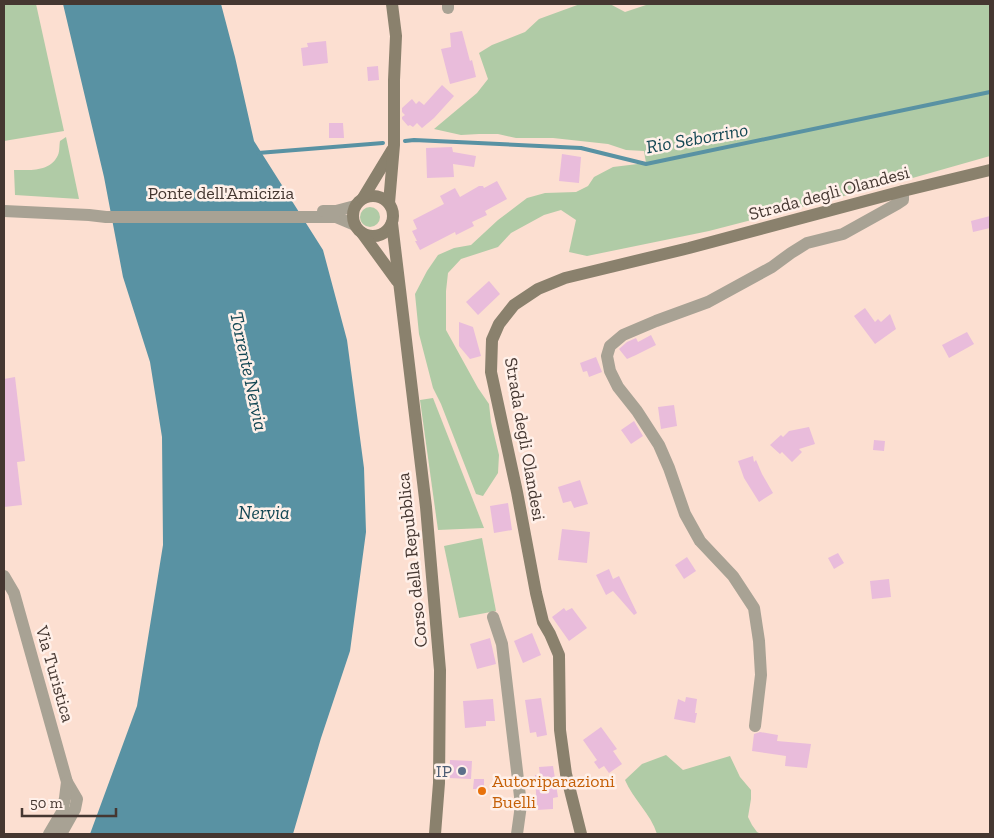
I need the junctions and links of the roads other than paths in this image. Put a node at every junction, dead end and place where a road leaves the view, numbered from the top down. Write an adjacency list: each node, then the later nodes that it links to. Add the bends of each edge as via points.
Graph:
1 (392, 4): 2 (main road, via 396,36)
2 (394, 146): 5 (main road); 6 (main road)
3 (990, 170): 4 (main road, Strada degli Olandesi)
4 (903, 191): 14 (street, via 903,200 842,234 807,243 772,267 708,302 623,335 610,346 606,356 618,387 659,445 685,514 700,540 734,576 754,608 760,641 761,675); 20 (main road, Strada degli Olandesi, via 566,278 538,289 514,305 499,324 492,340 491,372 541,615 559,655 560,730)
5 (359, 202): 6 (main road, via 374,196); 8 (street); 10 (main road, via 353,212)
6 (388, 203): 9 (main road, via 392,209)
7 (4, 211): 8 (street, Ponte dell'Amicizia, via 89,215)
8 (336, 214): 10 (street)
9 (392, 223): 10 (main road, via 379,235 373,236); 11 (main road, Corso della Repubblica)
10 (358, 229): 11 (main road, Corso della Repubblica)
11 (399, 283): 18 (main road, Corso della Repubblica, via 426,507 440,670)
12 (4, 576): 15 (street, Via Turistica, via 14,593)
13 (493, 618): 19 (street, via 502,644 521,805)
14 (755, 726)
15 (67, 782): 16 (street, Via Turistica, via 62,812); 17 (street, Via Turistica, via 77,798 75,810)
16 (49, 834)
17 (61, 834)
18 (435, 834)
19 (517, 834)
20 (580, 834)

